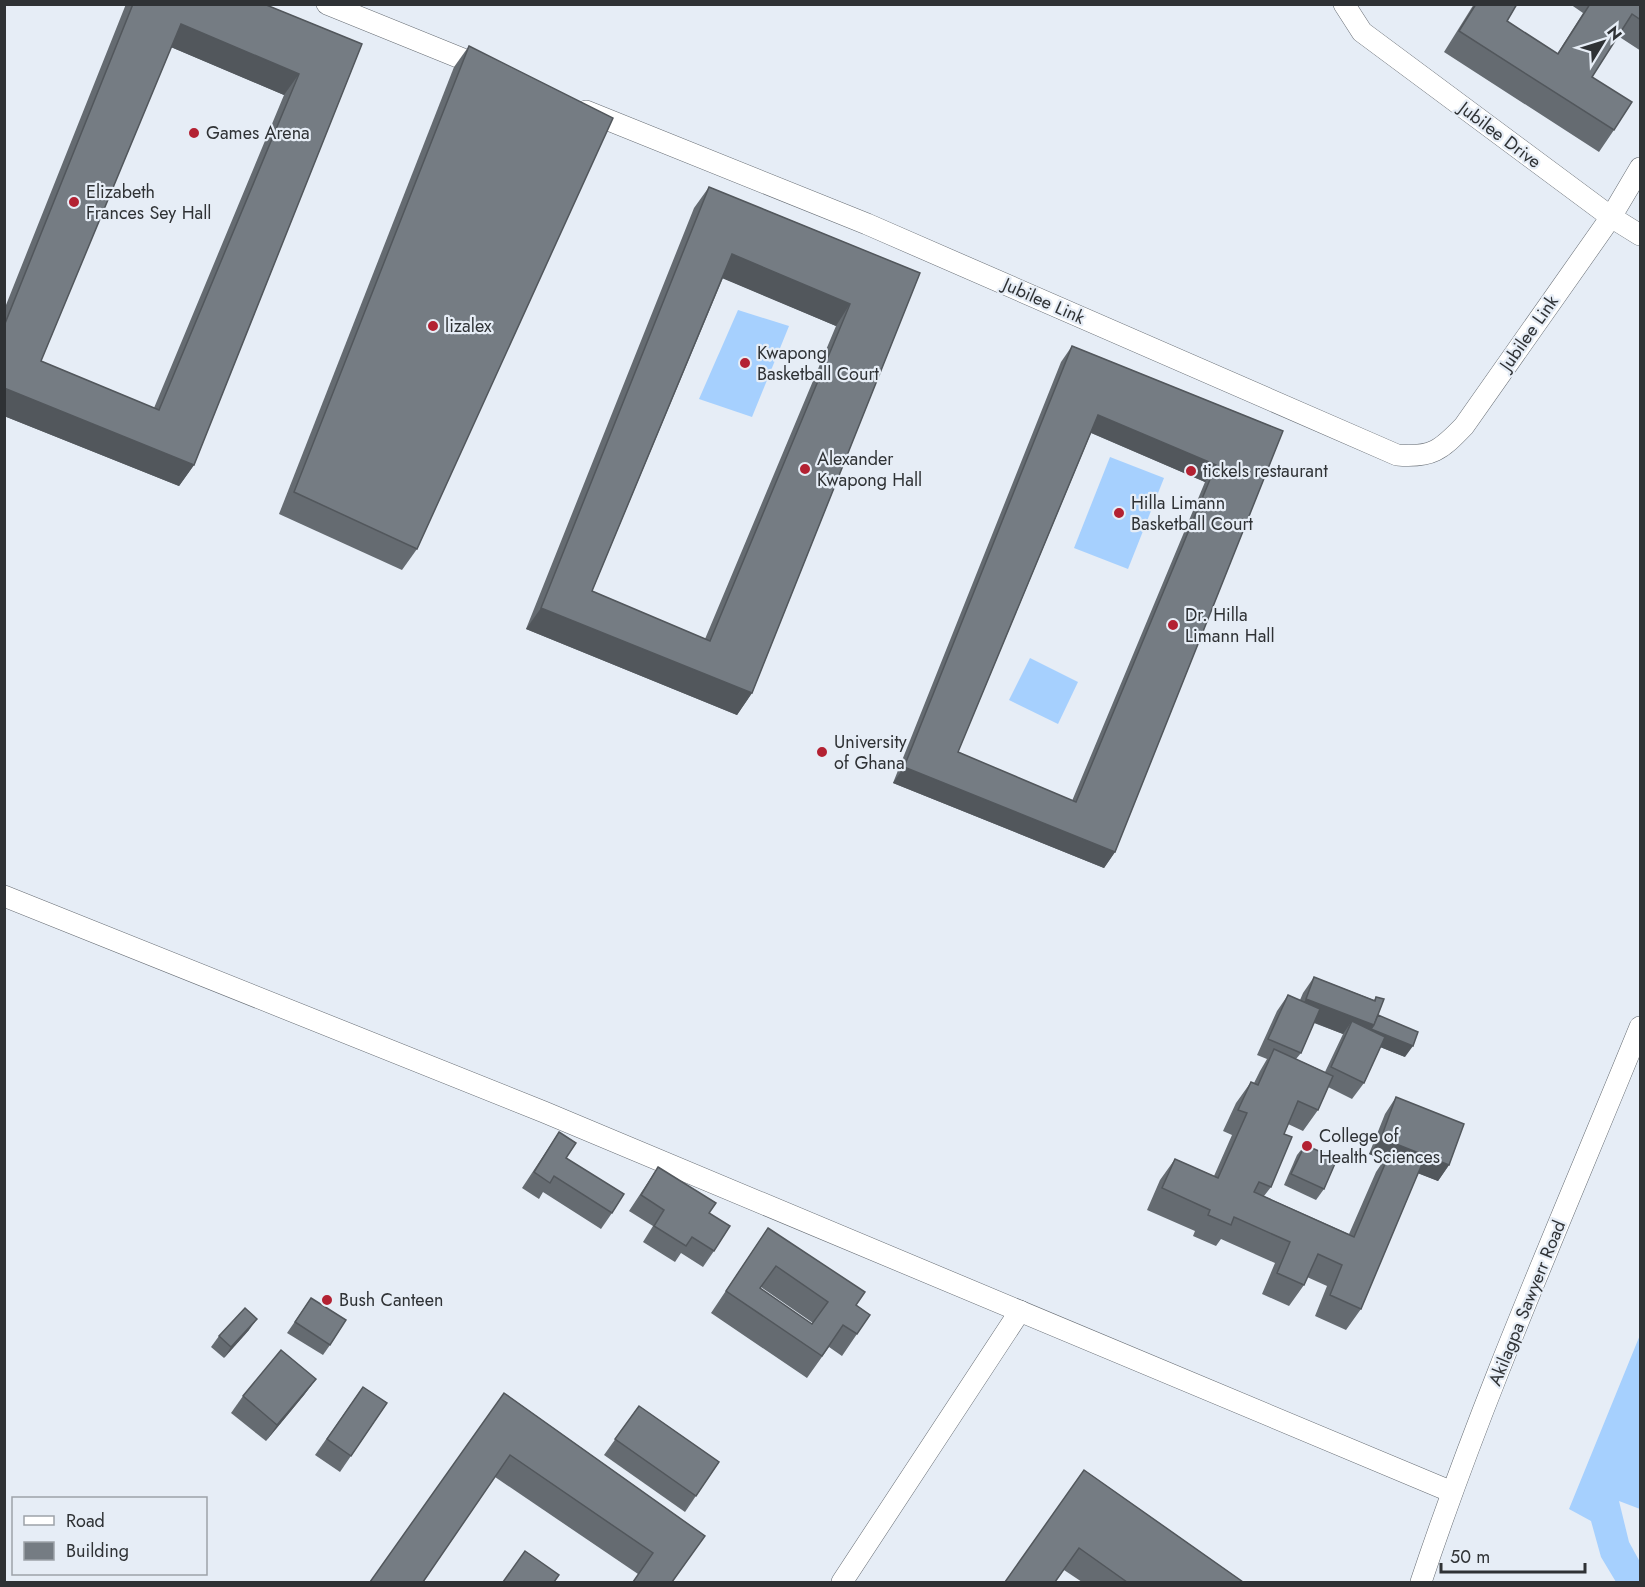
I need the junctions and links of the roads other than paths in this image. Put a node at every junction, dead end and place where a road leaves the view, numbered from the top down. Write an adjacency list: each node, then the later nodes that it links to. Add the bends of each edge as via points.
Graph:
1 (327, 4): 3 (street)
2 (1344, 4): 6 (street, Jubilee Drive, via 1362,32)
3 (508, 78)
4 (571, 104): 6 (street, Jubilee Link, via 867,225 1397,455 1429,455 1464,426)
5 (1641, 168): 6 (street, Jubilee Link)
6 (1611, 217): 7 (street, Jubilee Drive)
7 (1641, 235)
8 (4, 896): 10 (street, via 544,1112)
9 (1641, 1027): 11 (street, Akilagpa Sawyerr Road)
10 (1020, 1311): 11 (street); 12 (street)
11 (1452, 1492): 13 (street, Akilagpa Sawyerr Road)
12 (842, 1582)
13 (1421, 1582)

